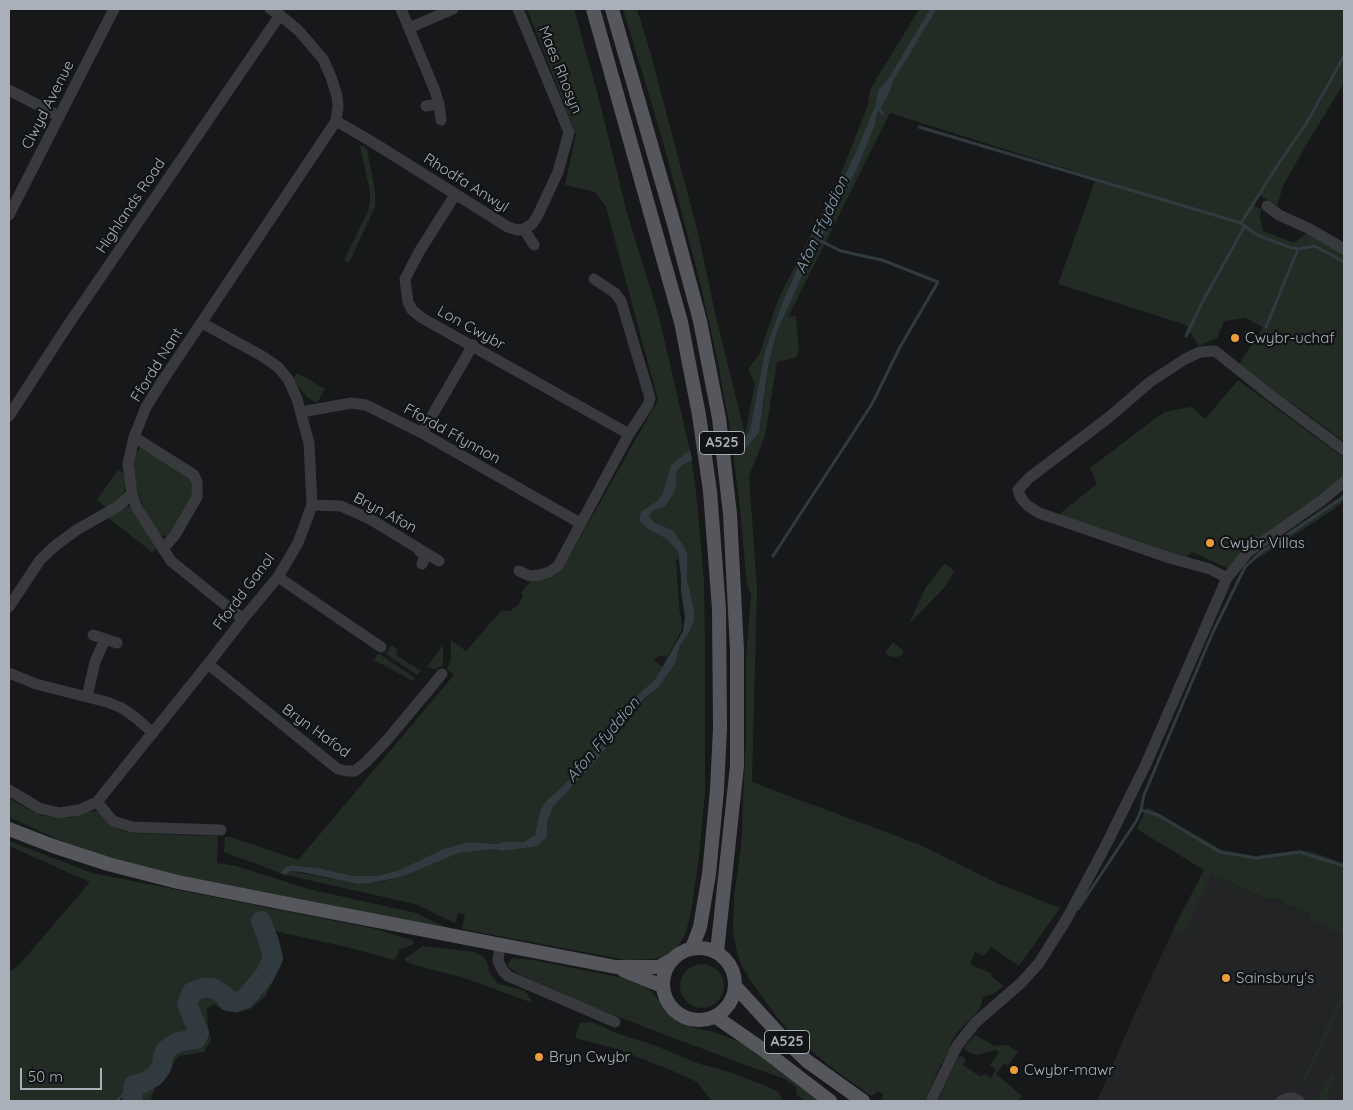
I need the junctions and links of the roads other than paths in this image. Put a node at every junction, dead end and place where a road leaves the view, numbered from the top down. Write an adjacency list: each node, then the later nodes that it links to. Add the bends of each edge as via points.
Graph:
1 (114, 9): 12 (street, Clwyd Avenue)
2 (401, 9): 8 (street)
3 (454, 9): 8 (street)
4 (518, 9): 18 (street, Maes Rhosyn, via 569,132 558,172 537,217)
5 (593, 9): 59 (main road, A525, via 681,322 710,491 719,609 720,728 710,874 700,927)
6 (612, 9): 60 (main road, A525, via 700,321 718,418 730,514 737,650 737,766)
7 (275, 12): 14 (street, via 307,39 323,59 337,96); 25 (street, Highlands Road)
8 (409, 28): 10 (street)
9 (9, 90): 12 (street)
10 (439, 104): 11 (street); 13 (street)
11 (426, 106)
12 (59, 116): 17 (street, Clwyd Avenue)
13 (441, 120)
14 (336, 121): 15 (street, Rhodfa Anwyl); 22 (street, Ffordd Nant)
15 (455, 195): 18 (street, Rhodfa Anwyl, via 508,227); 23 (street, Lon Cwybr, via 419,252 405,279 405,289 412,310)
16 (1267, 206): 20 (street)
17 (9, 215)
18 (524, 229): 19 (street)
19 (534, 245)
20 (1344, 249)
21 (594, 279): 27 (street, via 606,282 621,301 650,398 642,417)
22 (202, 323): 24 (street, Ffordd Ganol, via 278,367 288,380); 28 (street, Ffordd Nant, via 146,408)
23 (473, 345): 26 (street); 27 (street, Lon Cwybr)
24 (302, 412): 26 (street, Ffordd Ffynnon, via 351,403 366,405); 32 (street, Ffordd Ganol, via 309,443)
25 (9, 416)
26 (422, 433): 33 (street, Ffordd Ffynnon)
27 (629, 434): 33 (street)
28 (134, 437): 31 (street, Ffordd Nant, via 128,464); 35 (street, via 194,475 197,482 197,497)
29 (1344, 450): 39 (street, via 1215,351 1200,352 1150,382 1018,490 1028,506 1039,513 1210,569)
30 (1344, 482): 39 (street, via 1248,552)
31 (132, 494): 35 (street, Ffordd Nant, via 137,508); 41 (street, via 117,507 56,544 40,560)
32 (312, 505): 34 (street, Bryn Afon, via 341,506 370,519); 38 (street, Ffordd Ganol, via 298,543)
33 (580, 524): 40 (street, via 558,566 540,575 525,574)
34 (417, 548): 36 (street, Bryn Afon); 37 (street, via 425,557)
35 (163, 549): 42 (street, Ffordd Nant, via 182,571)
36 (439, 561)
37 (422, 564)
38 (278, 578): 42 (street, Ffordd Ganol); 46 (street, via 357,638)
39 (1226, 578): 69 (street, via 1146,764 1066,920 1039,963 975,1023 957,1046)
40 (521, 584)
41 (9, 607)
42 (243, 619): 47 (street, Ffordd Ganol)
43 (93, 635): 44 (street)
44 (105, 640): 45 (street); 52 (street, via 95,662)
45 (117, 643)
46 (381, 646)
47 (208, 664): 51 (street, Bryn Hafod, via 314,751 338,769 347,771 355,771 366,762); 53 (street, Ffordd Ganol)
48 (9, 673): 52 (street, via 36,684)
49 (442, 674): 51 (street, Bryn Hafod)
50 (424, 676): 51 (street)
51 (433, 683)
52 (87, 697): 53 (street, via 122,708)
53 (153, 733): 55 (street, Ffordd Ganol)
54 (9, 790): 55 (street, via 39,808 59,813)
55 (97, 802): 56 (street, via 121,825)
56 (216, 826)
57 (9, 829): 58 (main road, via 108,864 178,882)
58 (500, 945): 62 (main road); 66 (street, via 498,961 508,976)
59 (692, 948): 60 (main road); 61 (main road)
60 (717, 952): 64 (main road, via 732,969)
61 (671, 960): 62 (main road, via 659,967); 63 (main road)
62 (616, 967): 63 (main road)
63 (662, 986): 65 (main road, via 668,1004 676,1013 687,1019)
64 (735, 986): 65 (main road, via 726,1009); 68 (main road, A525, via 807,1061)
65 (716, 1017): 67 (main road, A525)
66 (615, 1022)
67 (830, 1101)
68 (862, 1101)
69 (931, 1101)
70 (1281, 1101): 71 (street, via 1288,1098)
71 (1299, 1101)

